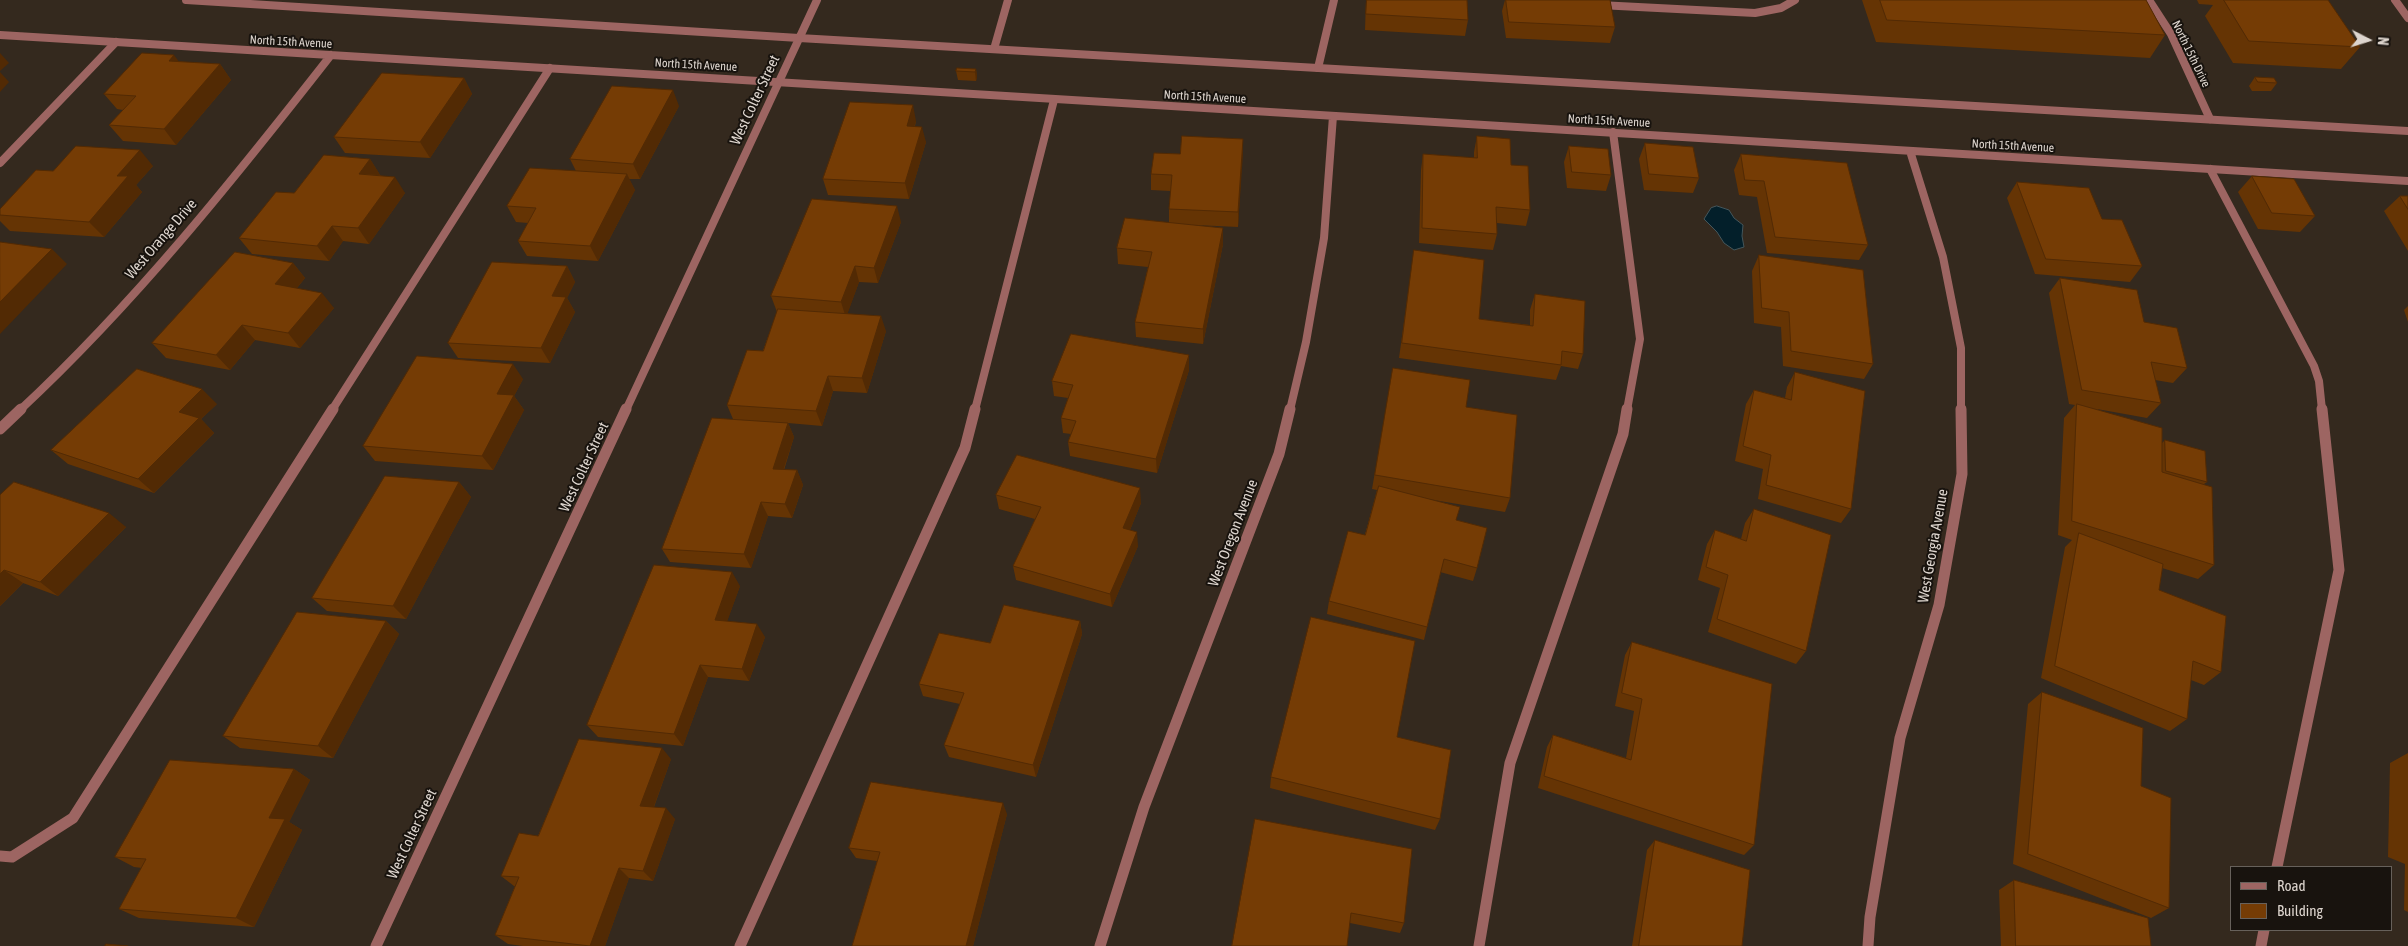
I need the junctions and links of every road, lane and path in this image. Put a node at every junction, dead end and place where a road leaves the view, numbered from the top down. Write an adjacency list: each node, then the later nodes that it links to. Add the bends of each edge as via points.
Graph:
1 (186, 0): 11 (street)
2 (817, 0): 11 (street, West Colter Street)
3 (1008, 0): 13 (street)
4 (1334, 0): 16 (street)
5 (1795, 0): 8 (street, via 1782,8 1755,14)
6 (2149, 0): 20 (street, North 15th Drive, via 2170,34)
7 (2395, 0): 9 (street)
8 (1590, 4)
9 (2408, 18)
10 (0, 35): 12 (street, North 15th Avenue)
11 (799, 38): 13 (street); 17 (street, West Colter Street)
12 (116, 42): 14 (street, North 15th Avenue); 24 (street)
13 (994, 50): 16 (street)
14 (331, 55): 15 (street, North 15th Avenue); 27 (street, West Orange Drive, via 176,246 81,351)
15 (550, 68): 17 (street, North 15th Avenue); 28 (street, via 73,818 12,857)
16 (1318, 68): 20 (street)
17 (780, 82): 18 (street, North 15th Avenue); 31 (street, West Colter Street)
18 (1054, 100): 19 (street, North 15th Avenue); 32 (street, via 965,448)
19 (1333, 116): 22 (street, North 15th Avenue); 33 (street, West Oregon Avenue, via 1324,238 1306,342 1279,454 1144,807)
20 (2210, 120): 21 (street)
21 (2408, 131)
22 (1613, 132): 23 (street, North 15th Avenue); 34 (street, via 1640,339 1623,434 1510,763)
23 (1910, 151): 25 (street, North 15th Avenue); 35 (street, West Georgia Avenue, via 1943,257 1961,348 1962,474 1939,604 1900,738)
24 (0, 162)
25 (2210, 169): 26 (street, North 15th Avenue); 29 (street, via 2319,381 2339,570)
26 (2408, 181)
27 (0, 430)
28 (0, 856)
29 (2277, 866)
30 (2264, 931): 36 (street)
31 (376, 946)
32 (740, 946)
33 (1100, 946)
34 (1479, 946)
35 (1868, 946)
36 (2261, 946)

